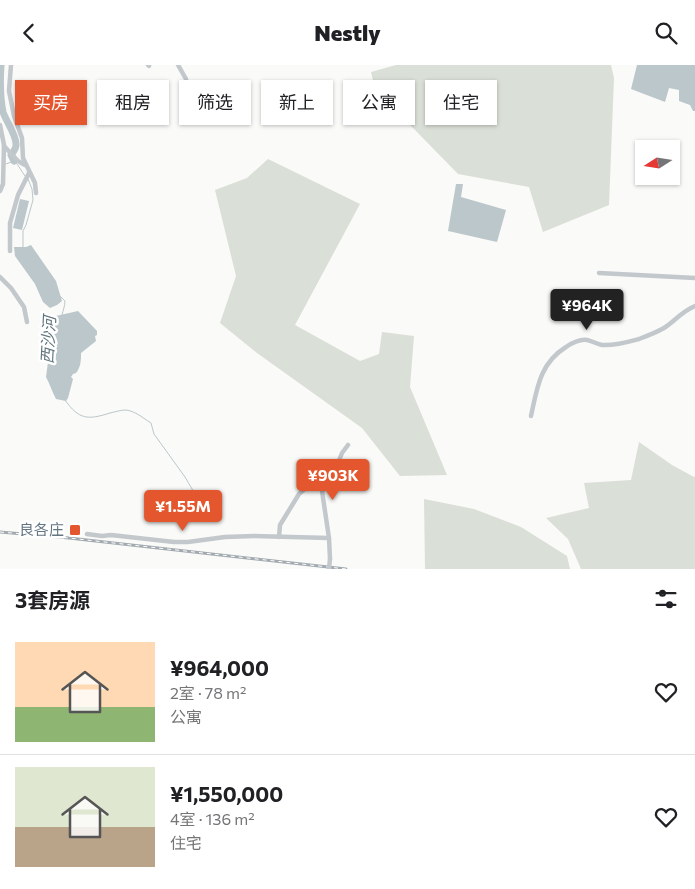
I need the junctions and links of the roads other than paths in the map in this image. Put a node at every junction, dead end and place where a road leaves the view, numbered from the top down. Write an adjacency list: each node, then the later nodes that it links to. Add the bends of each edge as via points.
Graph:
1 (11, 65): 6 (street, via 9,91)
2 (178, 65): 3 (street)
3 (186, 79)
4 (0, 125): 5 (street)
5 (4, 146): 6 (street); 8 (street)
6 (26, 165): 7 (street)
7 (29, 173): 9 (street); 10 (street, via 10,223)
8 (0, 191)
9 (36, 193)
10 (10, 251)
11 (600, 273): 13 (street)
12 (0, 277): 15 (street, via 24,307)
13 (695, 278)
14 (695, 306): 16 (street, via 641,338 601,345 580,341 560,351 543,371)
15 (27, 322)
16 (531, 416)
17 (348, 445): 18 (street)
18 (329, 479): 20 (street, via 317,479 299,494 280,525); 21 (street, via 322,491)
19 (87, 534): 20 (street, via 174,542 225,537)
20 (279, 537): 21 (street)
21 (329, 538): 22 (street, bridge)
22 (329, 569)

